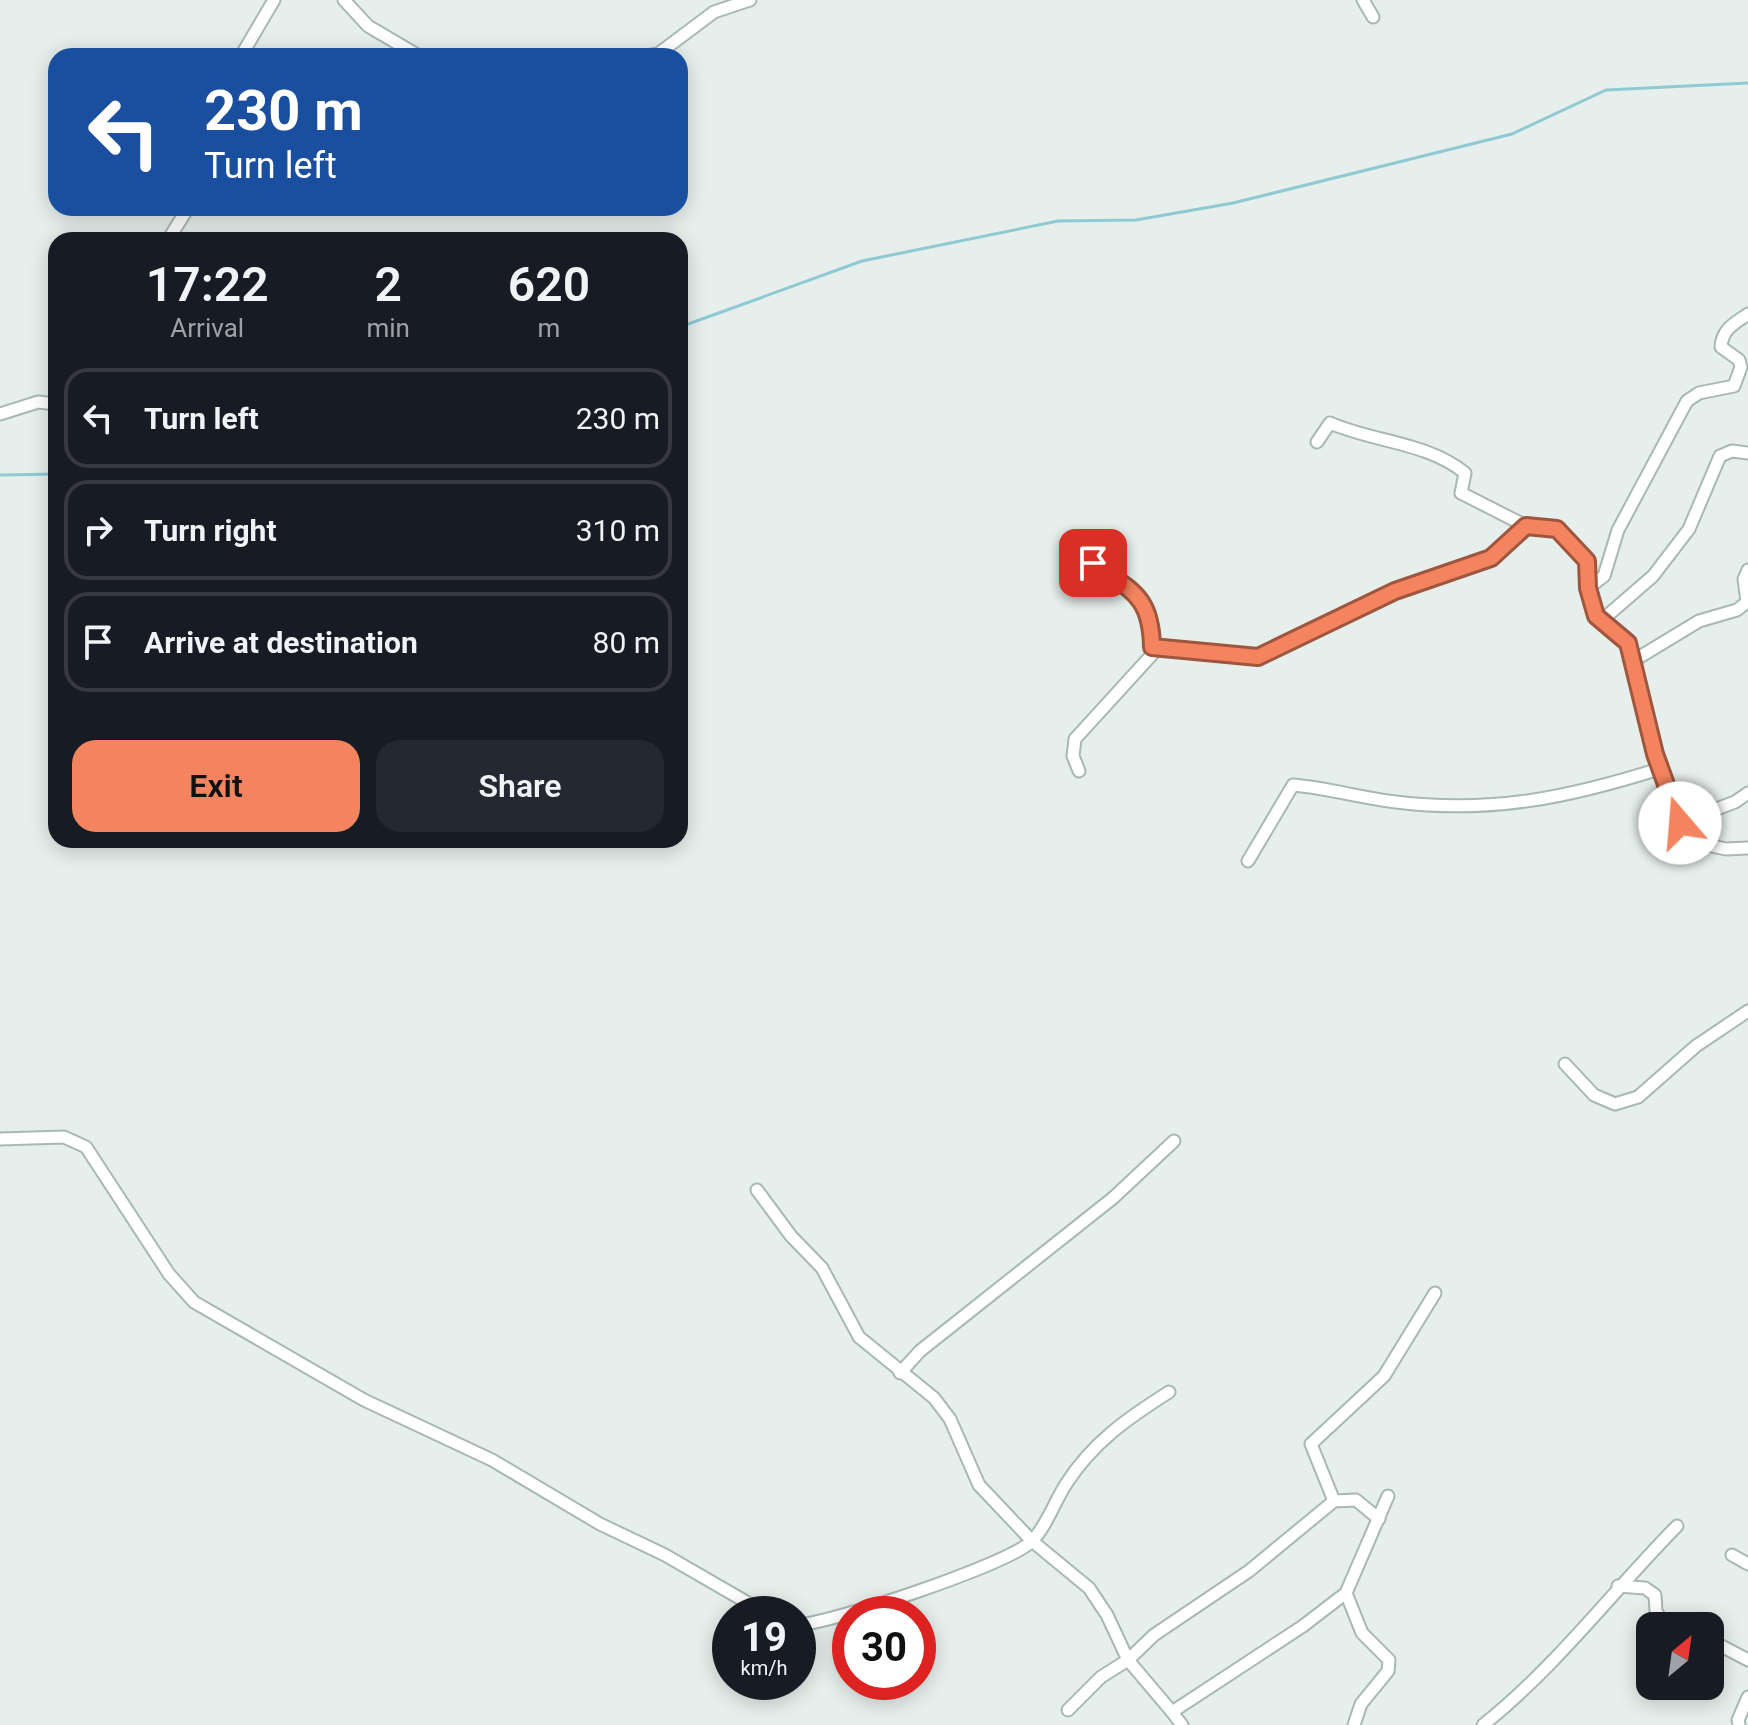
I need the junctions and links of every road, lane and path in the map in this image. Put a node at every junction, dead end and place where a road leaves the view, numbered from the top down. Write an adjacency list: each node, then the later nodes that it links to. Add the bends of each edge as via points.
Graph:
1 (274, 0): 6 (street)
2 (344, 0): 7 (street, via 368,26)
3 (750, 0): 8 (street, via 714,12)
4 (1363, 0): 5 (street)
5 (1373, 17)
6 (246, 48)
7 (405, 48)
8 (666, 48)
9 (1748, 314): 17 (street, via 1725,330 1721,340 1721,347 1739,360 1738,382 1687,401 1618,530 1604,576)
10 (48, 403): 11 (street)
11 (0, 414)
12 (1317, 442): 14 (street, via 1330,423 1450,461 1465,473 1461,493)
13 (1748, 453): 18 (street, via 1720,456 1689,529 1636,593)
14 (1526, 526): 17 (street, via 1557,529 1572,542 1587,561); 19 (street, via 1491,558 1395,591 1258,657)
15 (1093, 563): 19 (street, via 1139,597 1152,618 1152,647)
16 (1748, 570): 20 (street, via 1747,602 1737,610 1699,621)
17 (1588, 588): 18 (street)
18 (1601, 621): 20 (street, via 1628,643)
19 (1158, 648): 22 (street, via 1075,739 1073,756)
20 (1633, 661): 21 (street)
21 (1662, 768): 24 (street); 26 (street, via 1559,798 1497,804 1396,802 1293,785)
22 (1079, 771)
23 (1748, 793): 24 (street)
24 (1680, 823): 25 (street, via 1693,842)
25 (1748, 848)
26 (1248, 861)
27 (1748, 1011): 28 (street, via 1696,1046 1638,1097 1615,1104 1594,1095)
28 (1565, 1064)
29 (0, 1139): 44 (street, via 64,1137 86,1147 169,1274 194,1302 364,1400 492,1460)
30 (1174, 1141): 33 (street, via 1113,1198 920,1351)
31 (757, 1190): 33 (street, via 822,1268 859,1337)
32 (1435, 1293): 36 (street, via 1384,1376 1311,1444)
33 (900, 1373): 39 (street, via 934,1398 950,1419 979,1485)
34 (1169, 1392): 39 (street, via 1108,1433 1086,1455)
35 (1388, 1496): 37 (street)
36 (1334, 1501): 37 (street, via 1356,1500); 48 (street)
37 (1379, 1519): 43 (street)
38 (1677, 1526): 42 (street)
39 (1032, 1541): 46 (street, via 991,1565); 48 (street, via 1089,1588)
40 (1732, 1555): 41 (street)
41 (1748, 1564)
42 (1618, 1586): 45 (street, via 1645,1588 1655,1595); 55 (street, via 1519,1696)
43 (1346, 1593): 52 (street); 54 (street, via 1362,1633 1389,1660 1388,1671 1361,1704)
44 (736, 1596)
45 (1657, 1612)
46 (816, 1622)
47 (1724, 1647): 49 (street)
48 (1128, 1660): 51 (street, via 1101,1677); 52 (street)
49 (1748, 1660)
50 (1748, 1697): 56 (street)
51 (1068, 1710)
52 (1172, 1712): 53 (street)
53 (1182, 1725)
54 (1354, 1725)
55 (1483, 1725)
56 (1739, 1725)

